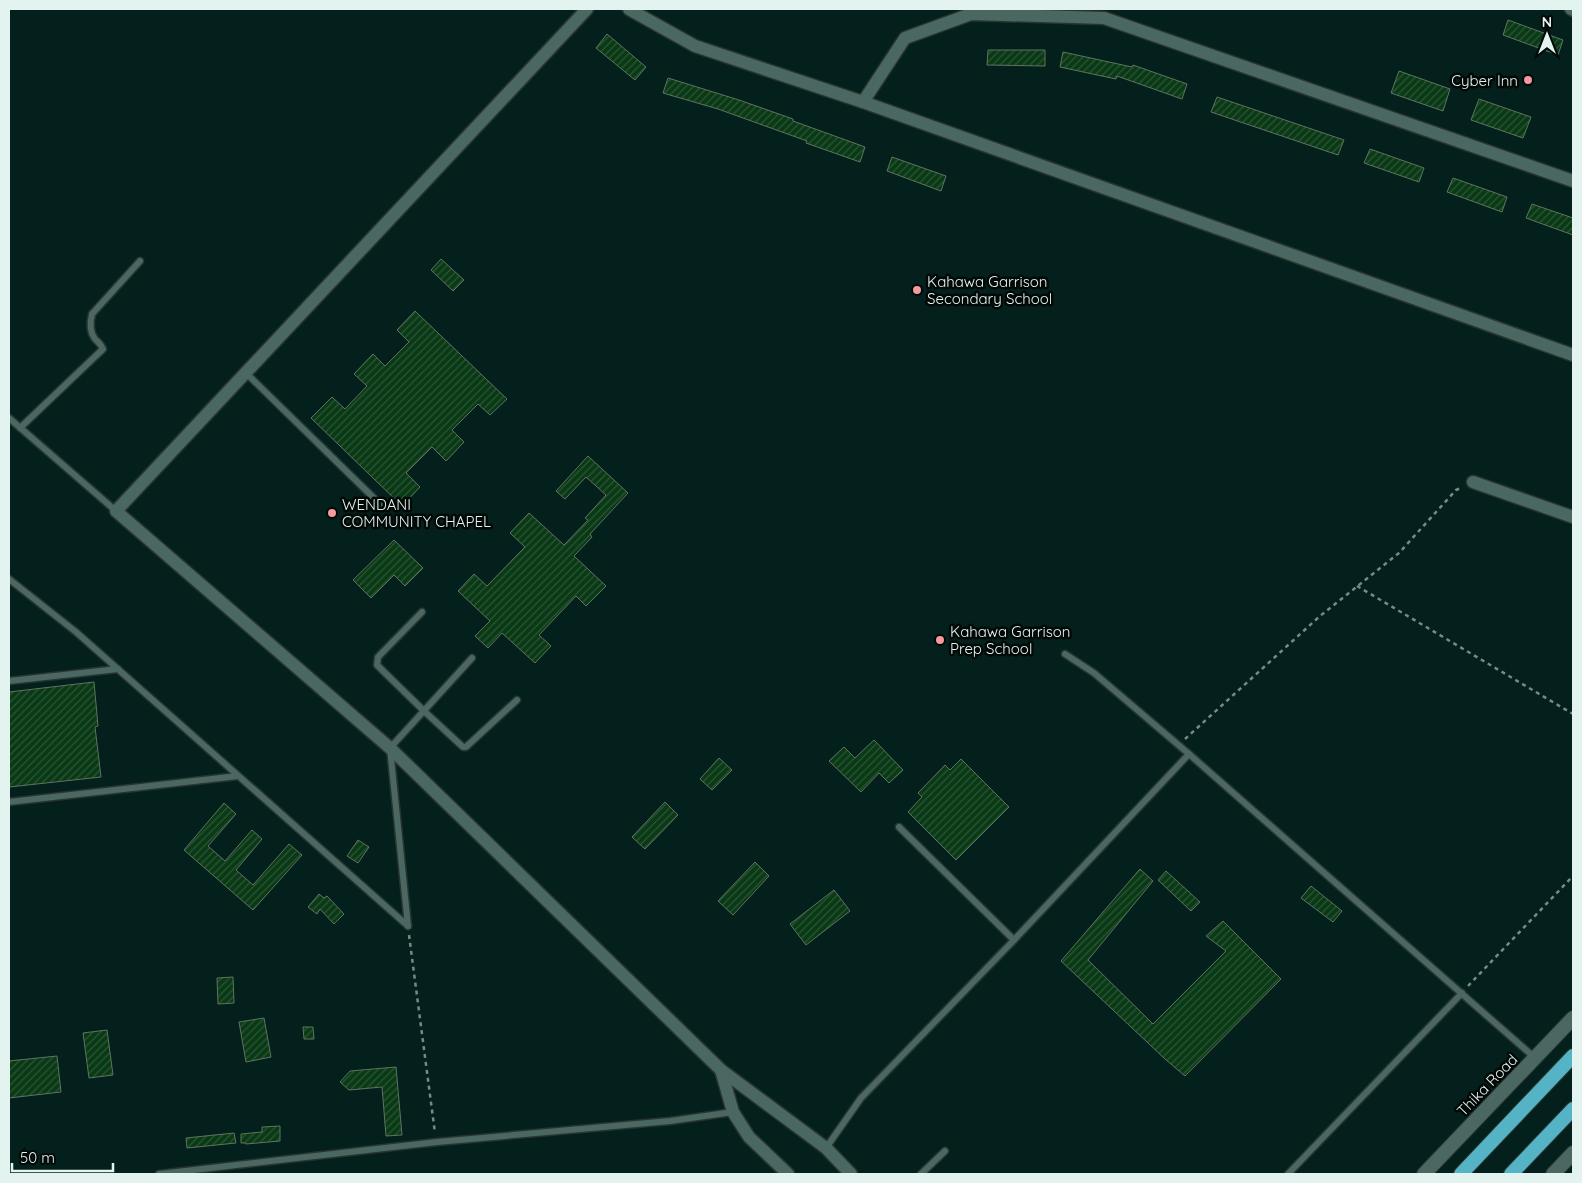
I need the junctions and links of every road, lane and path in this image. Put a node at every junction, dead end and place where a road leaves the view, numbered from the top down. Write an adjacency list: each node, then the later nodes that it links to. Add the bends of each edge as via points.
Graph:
1 (587, 9): 7 (street)
2 (629, 9): 3 (street, via 695,46)
3 (863, 102): 4 (street, via 904,38 971,14 1104,18); 6 (street)
4 (1573, 181)
5 (140, 261): 9 (lane, via 92,314 91,332 102,349)
6 (1573, 355)
7 (246, 373): 11 (lane); 12 (street)
8 (9, 418): 9 (lane)
9 (20, 428): 12 (lane)
10 (1474, 482): 13 (street); 15 (path, via 1456,490 1399,553)
11 (381, 504)
12 (116, 511): 25 (street)
13 (1573, 518)
14 (9, 580): 19 (lane, via 76,632)
15 (1357, 586): 23 (path); 24 (path)
16 (422, 612): 22 (lane, via 376,661)
17 (1065, 654): 24 (lane, via 1094,673)
18 (472, 658): 22 (lane)
19 (118, 670): 20 (lane); 27 (lane)
20 (9, 681)
21 (517, 700): 22 (lane, via 466,747)
22 (424, 711): 25 (lane)
23 (1573, 714)
24 (1178, 745): 26 (lane)
25 (390, 748): 31 (lane); 37 (street)
26 (1190, 754): 32 (lane); 33 (lane)
27 (238, 776): 28 (lane); 31 (lane)
28 (9, 802)
29 (899, 827): 32 (lane)
30 (1573, 876): 33 (path)
31 (408, 926): 40 (path)
32 (1014, 940): 41 (lane, via 861,1098)
33 (1462, 993): 36 (lane); 49 (lane)
34 (1573, 1018): 36 (main road, Thika Road)
35 (1573, 1056): 51 (highway)
36 (1535, 1058): 50 (main road, Thika Road)
37 (721, 1070): 39 (street); 41 (street)
38 (1573, 1109): 52 (highway)
39 (733, 1112): 40 (lane, via 670,1121); 46 (street, via 749,1137)
40 (437, 1142): 44 (lane)
41 (826, 1148): 47 (street)
42 (945, 1151): 48 (lane)
43 (1573, 1153): 53 (main road)
44 (180, 1173): 45 (lane)
45 (159, 1174)
46 (788, 1174)
47 (851, 1174)
48 (922, 1174)
49 (1288, 1174)
50 (1424, 1174)
51 (1461, 1174)
52 (1511, 1174)
53 (1553, 1174)

